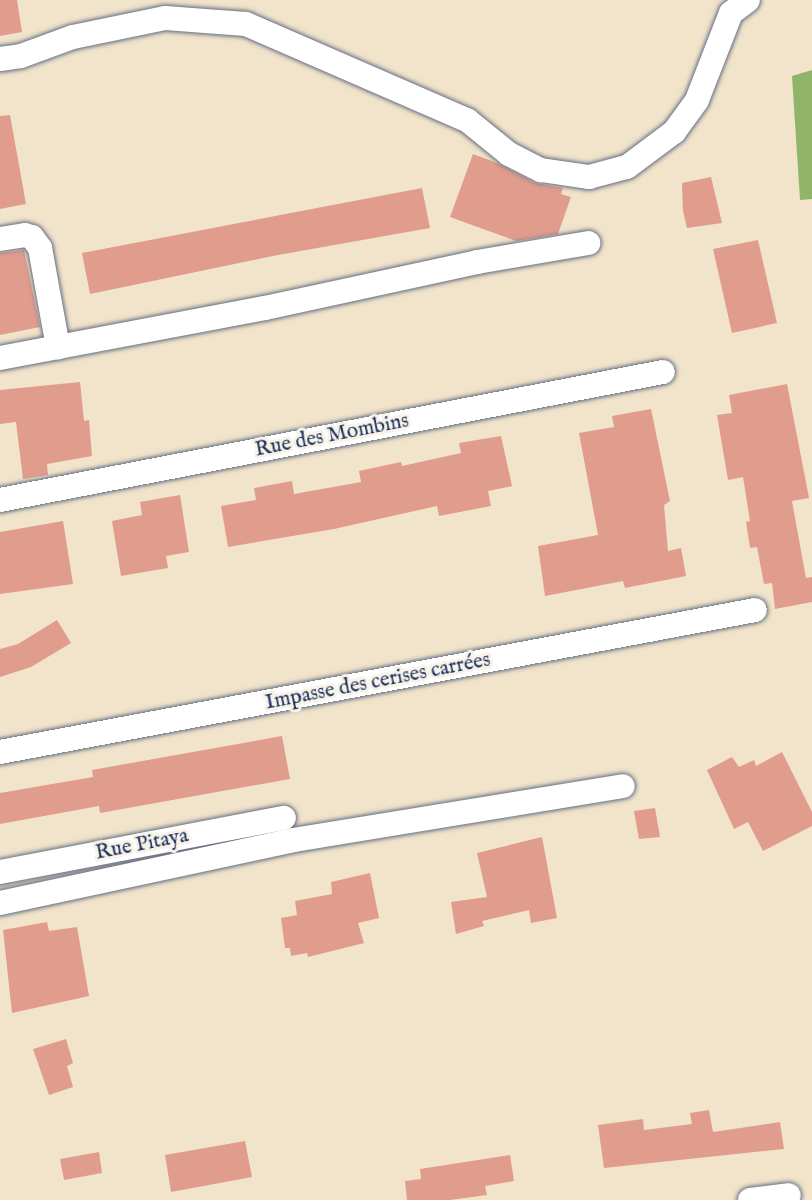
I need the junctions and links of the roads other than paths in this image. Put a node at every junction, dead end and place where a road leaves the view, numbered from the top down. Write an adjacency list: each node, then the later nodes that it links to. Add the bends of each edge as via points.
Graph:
1 (748, 0): 2 (street, via 731,13 697,100 674,132 627,167 589,177 541,170 509,154 467,120 246,24 165,18 73,37 21,56)
2 (0, 59)
3 (0, 239): 5 (street, via 25,235 32,237 40,248)
4 (588, 243): 5 (street)
5 (58, 347): 6 (street)
6 (0, 358)
7 (663, 372): 8 (street, Rue des Mombins)
8 (0, 500)
9 (755, 610): 10 (street, Impasse des cerises carrées)
10 (0, 752)
11 (623, 786): 14 (street, via 294,840)
12 (284, 818): 13 (street, Rue Pitaya)
13 (0, 872)
14 (0, 903)
15 (789, 1195): 16 (street)
16 (750, 1200)

